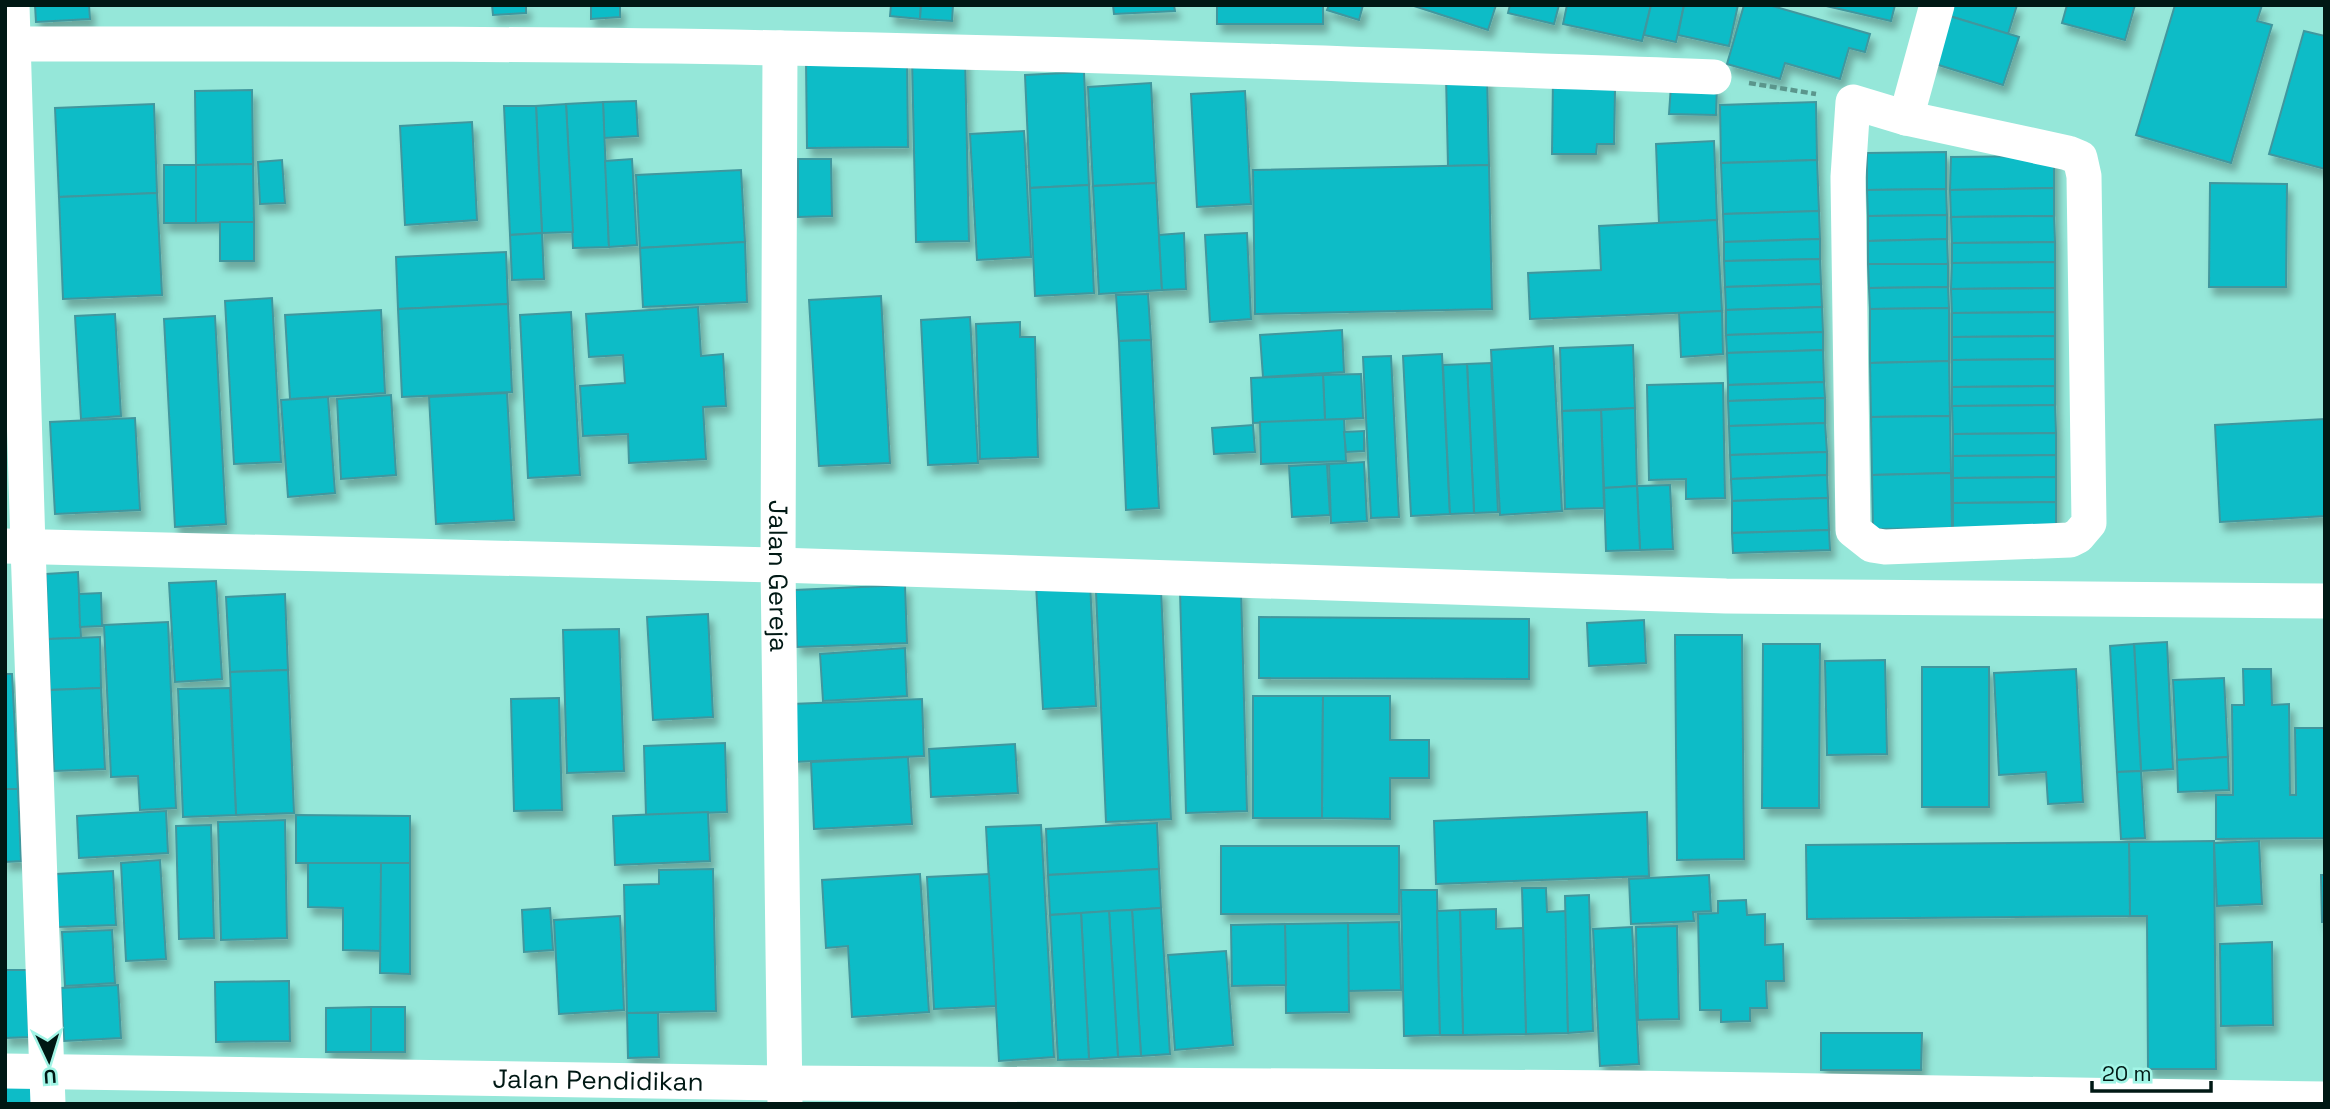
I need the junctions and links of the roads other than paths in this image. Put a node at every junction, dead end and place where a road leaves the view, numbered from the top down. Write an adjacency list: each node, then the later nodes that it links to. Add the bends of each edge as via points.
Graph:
1 (1937, 5): 5 (street)
2 (11, 25): 3 (street, via 397,44); 6 (street)
3 (780, 48): 4 (street); 7 (street, Jalan Gereja)
4 (1714, 77)
5 (1906, 118): 5 (street, via 1853,102 1848,177 1853,530 1872,545 1885,547 2070,540 2089,523 2084,166 2080,158 2068,153)
6 (17, 546): 7 (street); 10 (street)
7 (778, 565): 8 (street, via 1726,596); 11 (street, Jalan Gereja)
8 (2325, 601)
9 (5, 1071): 10 (street, Jalan Pendidikan)
10 (47, 1087): 11 (street, Jalan Pendidikan)
11 (785, 1094): 12 (street, Jalan Pendidikan, via 1616,1088)
12 (2325, 1099)

